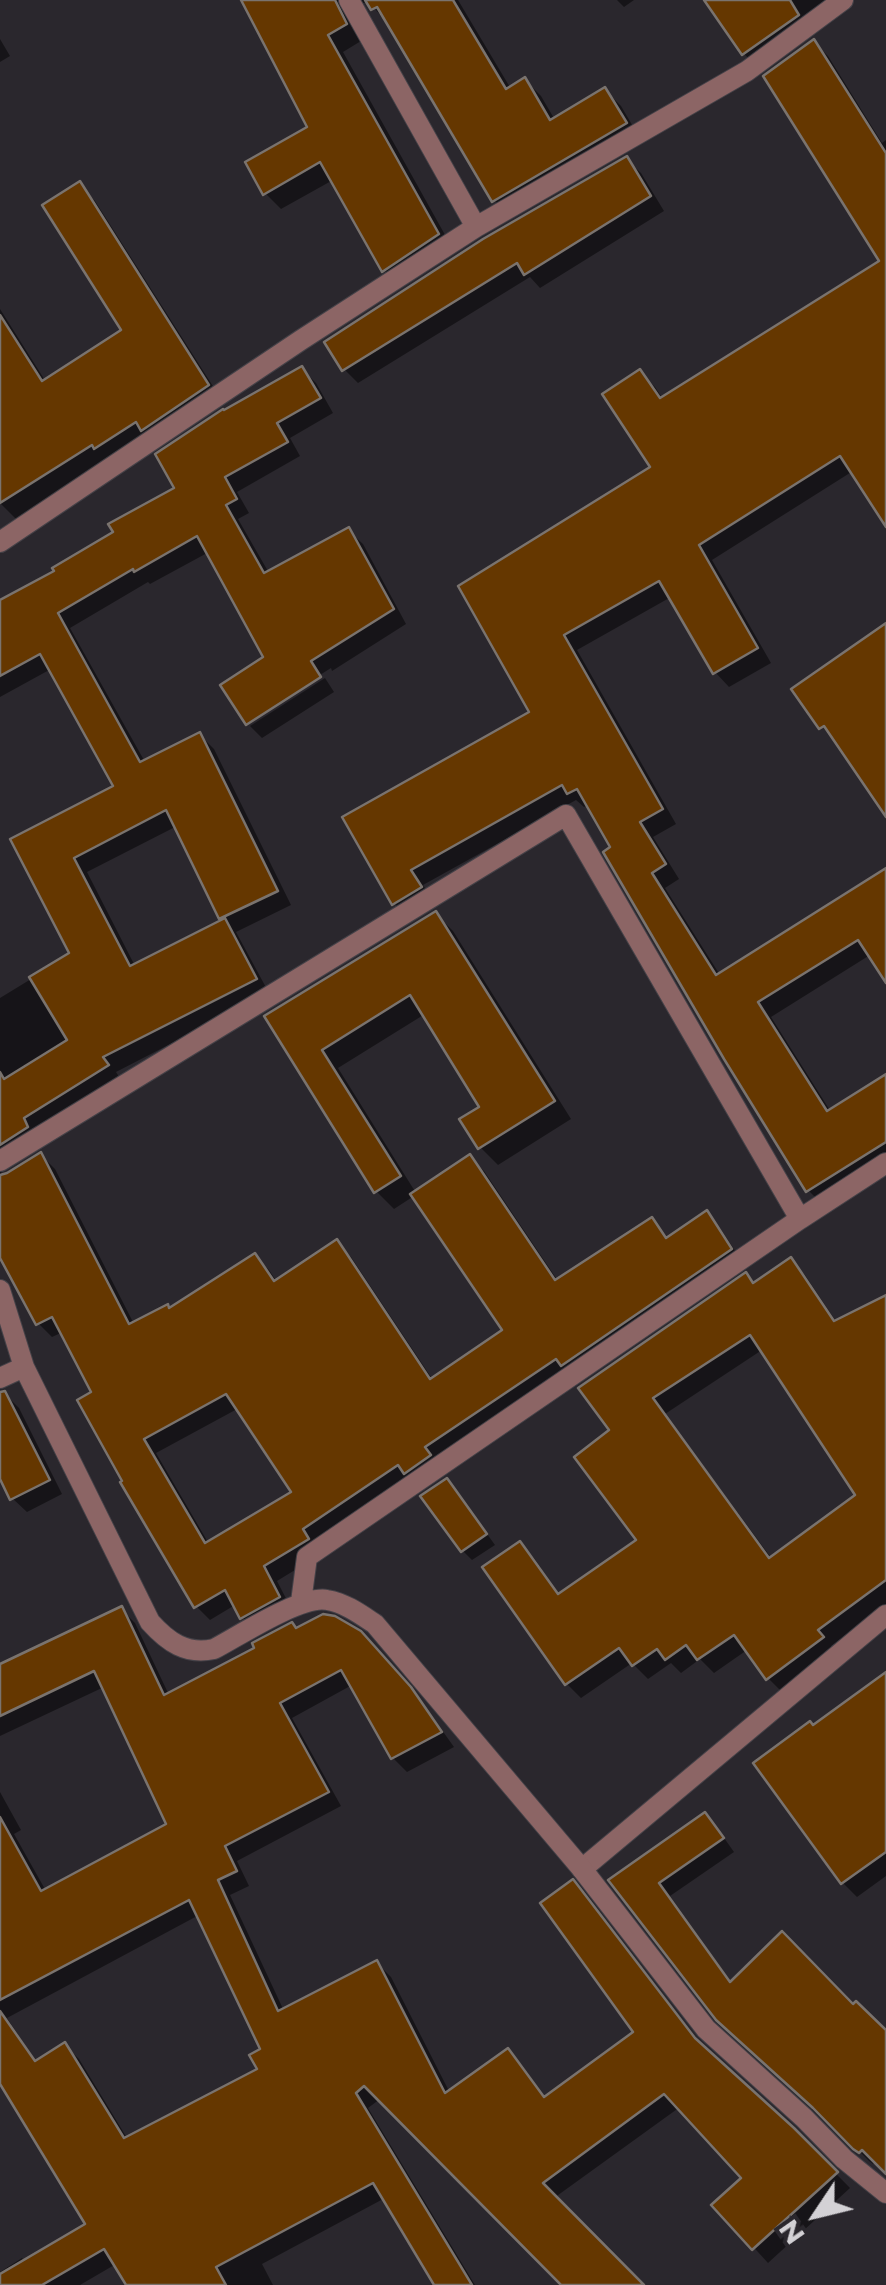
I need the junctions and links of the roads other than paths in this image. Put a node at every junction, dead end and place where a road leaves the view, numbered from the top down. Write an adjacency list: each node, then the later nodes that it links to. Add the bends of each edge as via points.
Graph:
1 (349, 0): 3 (street)
2 (843, 0): 3 (street, via 747,71)
3 (476, 228): 4 (street)
4 (0, 542)
5 (0, 1161): 7 (street, via 566,815)
6 (886, 1163): 7 (street)
7 (800, 1219): 11 (street, via 307,1557)
8 (0, 1290): 9 (street)
9 (24, 1367): 10 (street); 11 (street, via 150,1622 162,1634 185,1649 214,1649)
10 (0, 1378)
11 (301, 1602): 13 (street, via 322,1598 376,1624)
12 (886, 1615): 13 (street)
13 (582, 1869): 14 (street, via 706,2029)
14 (886, 2194)

